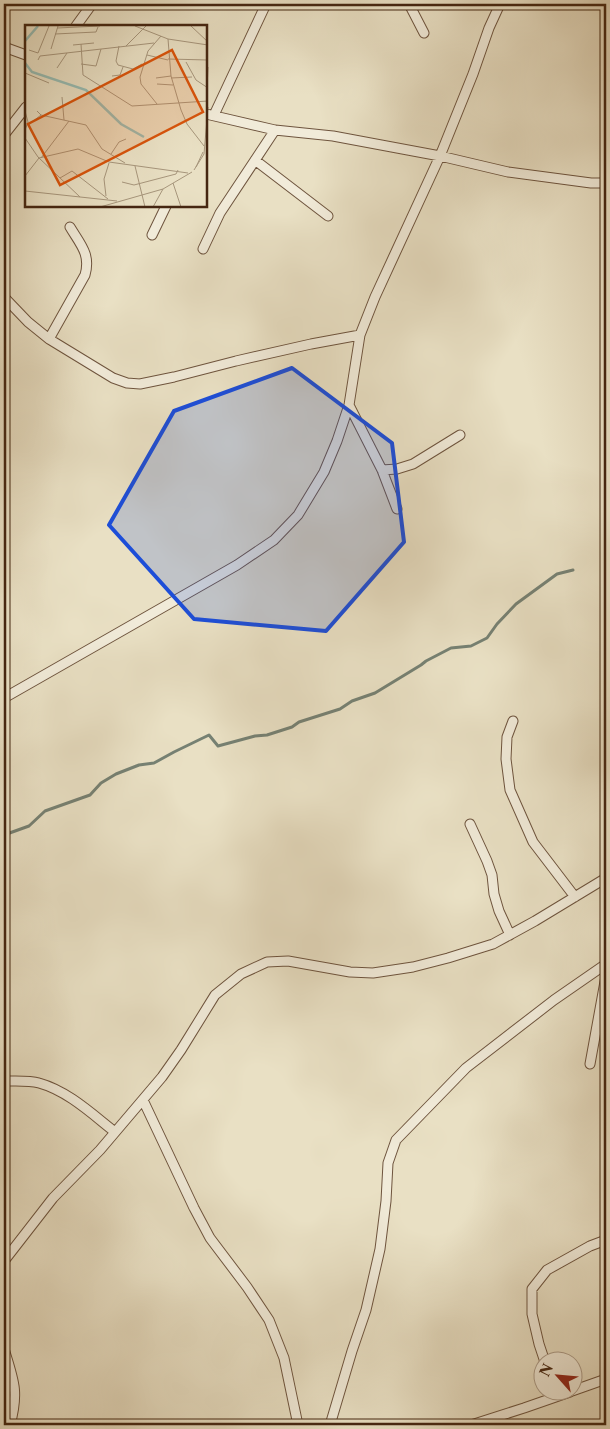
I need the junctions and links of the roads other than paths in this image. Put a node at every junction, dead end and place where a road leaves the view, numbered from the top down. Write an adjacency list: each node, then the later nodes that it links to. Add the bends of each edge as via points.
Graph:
1 (92, 4): 5 (street)
2 (266, 4): 10 (street)
3 (409, 4): 6 (street)
4 (500, 4): 13 (street)
5 (77, 25)
6 (424, 33)
7 (4, 47): 8 (street)
8 (25, 55)
9 (25, 108): 12 (street)
10 (210, 115): 11 (street)
11 (275, 130): 13 (street, via 333,136); 14 (street)
12 (4, 134)
13 (440, 156): 15 (street, via 508,172); 22 (street)
14 (255, 160): 17 (street); 20 (street, via 220,213)
15 (606, 183)
16 (165, 208): 19 (street)
17 (328, 216)
18 (70, 227): 23 (street, via 87,254 88,268)
19 (152, 235)
20 (204, 250)
21 (4, 297): 23 (street)
22 (360, 336): 23 (street, via 311,344 140,384 113,378); 24 (street)
23 (49, 339)
24 (349, 405): 26 (street); 28 (street, via 324,472 298,515 274,540 237,565)
25 (460, 435): 26 (street, via 413,464)
26 (382, 470): 27 (street)
27 (397, 509)
28 (4, 698)
29 (513, 721): 32 (street, via 507,737 506,759 510,790 533,842)
30 (470, 824): 33 (street, via 490,868 499,911)
31 (606, 878): 32 (street)
32 (575, 897): 33 (street)
33 (510, 935): 38 (street, via 493,944 448,958 373,973 288,961 266,962 241,974 215,995 181,1050)
34 (606, 964): 49 (street, via 466,1068 396,1140 388,1163 378,1258 366,1310)
35 (606, 976): 36 (street)
36 (590, 1064)
37 (4, 1081): 39 (street, via 37,1082 58,1089)
38 (143, 1100): 39 (street); 48 (street, via 210,1238 269,1320 284,1358)
39 (115, 1132): 41 (street, via 53,1198)
40 (606, 1240): 43 (street, via 547,1270 532,1289 532,1314)
41 (4, 1261)
42 (4, 1349): 47 (street, via 15,1383 15,1408)
43 (542, 1352)
44 (606, 1379): 45 (street)
45 (582, 1387)
46 (536, 1402): 50 (street)
47 (10, 1425)
48 (298, 1425)
49 (330, 1425)
50 (471, 1425)

